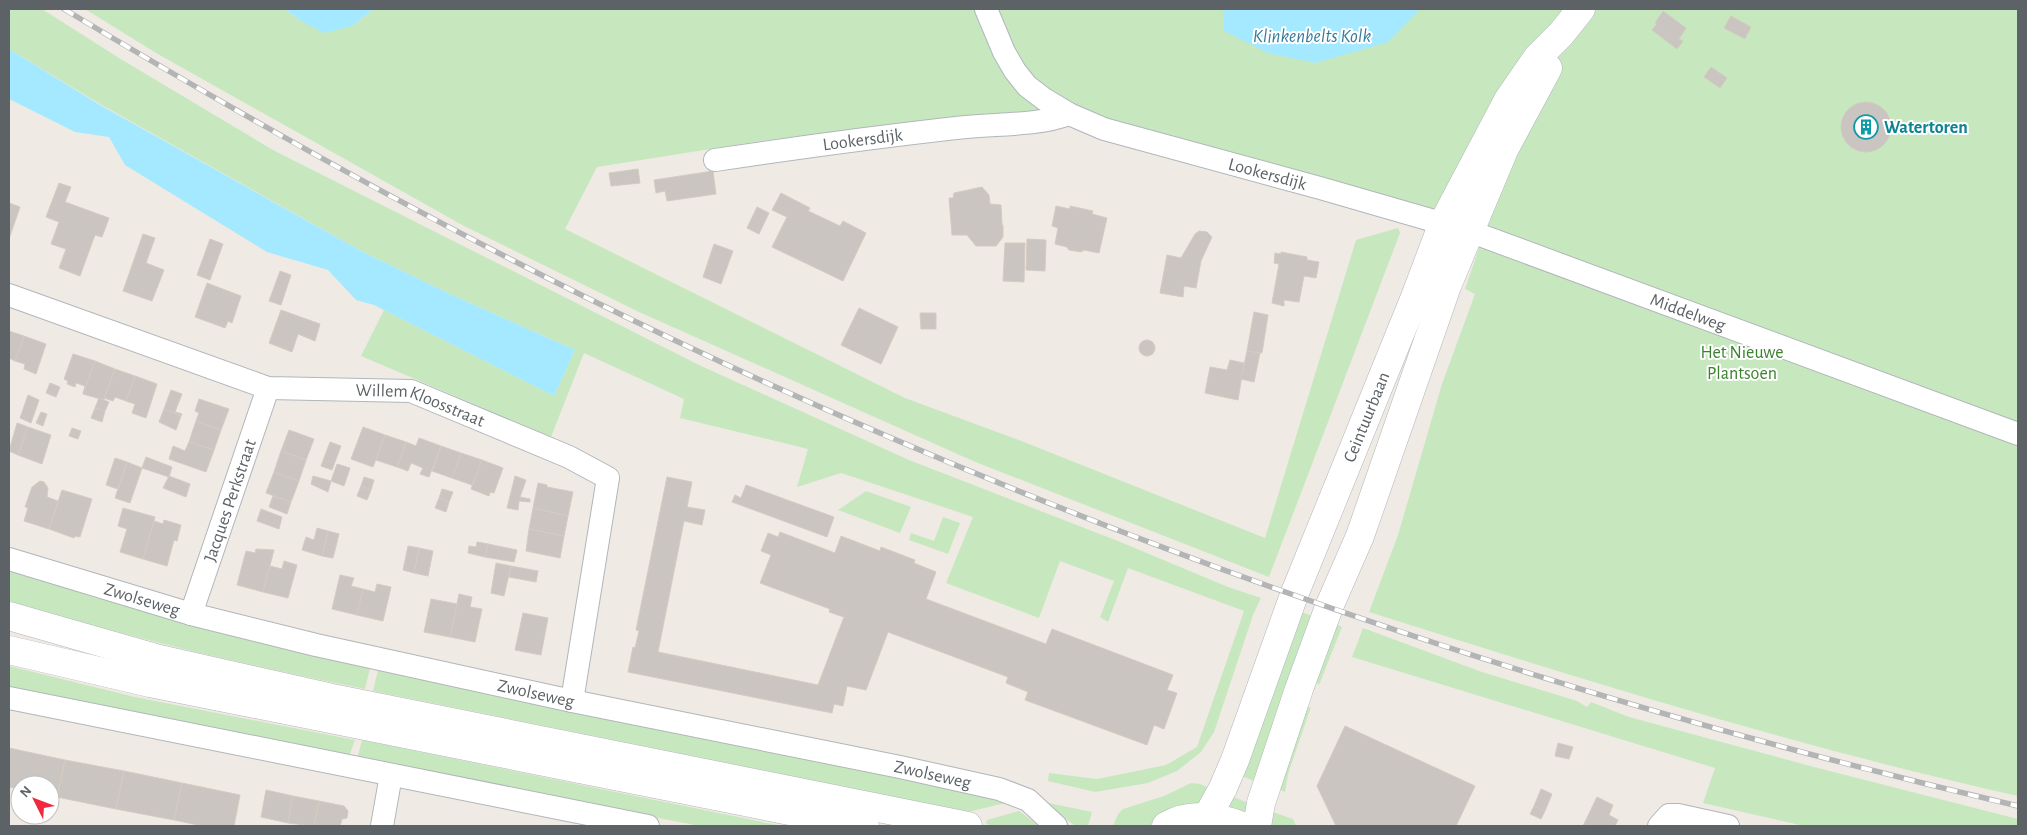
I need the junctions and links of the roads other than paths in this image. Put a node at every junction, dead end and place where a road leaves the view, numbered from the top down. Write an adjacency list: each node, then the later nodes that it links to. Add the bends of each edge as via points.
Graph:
1 (986, 9): 4 (street, Lookersdijk, via 996,37 1015,71 1027,86)
2 (1581, 9): 3 (street, Ceintuurbaan)
3 (1561, 34): 6 (street, Ceintuurbaan, via 1537,58 1508,100); 7 (street, Ceintuurbaan, via 1550,66 1504,150)
4 (1069, 114): 5 (street, Lookersdijk, via 1053,120 905,133); 6 (street, Lookersdijk, via 1104,129)
5 (715, 160)
6 (1443, 223): 7 (street, Lookersdijk); 18 (street, Ceintuurbaan, via 1294,595 1235,760)
7 (1469, 231): 10 (street, Middelweg); 27 (street, Ceintuurbaan, via 1360,536 1299,689 1261,804)
8 (9, 295): 9 (street, Willem Kloosstraat)
9 (268, 388): 12 (street, Jacques Perkstraat); 16 (street, Willem Kloosstraat, via 411,391 569,457 608,478)
10 (2018, 434)
11 (9, 559): 12 (street, Zwolseweg)
12 (191, 614): 16 (street, Zwolseweg)
13 (9, 616): 23 (street, via 159,659 332,698)
14 (9, 650): 22 (street, via 150,683)
15 (9, 698): 17 (street)
16 (572, 701): 24 (street, Zwolseweg, via 900,766 999,789 1028,800)
17 (391, 775): 20 (street); 21 (street)
18 (1207, 817): 25 (street, via 1188,818); 26 (street)
19 (1660, 824): 28 (street, via 1669,815 1678,815)
20 (382, 826)
21 (648, 826)
22 (865, 826)
23 (968, 826)
24 (1056, 826)
25 (1166, 826)
26 (1242, 826)
27 (1257, 826)
28 (1728, 826)

